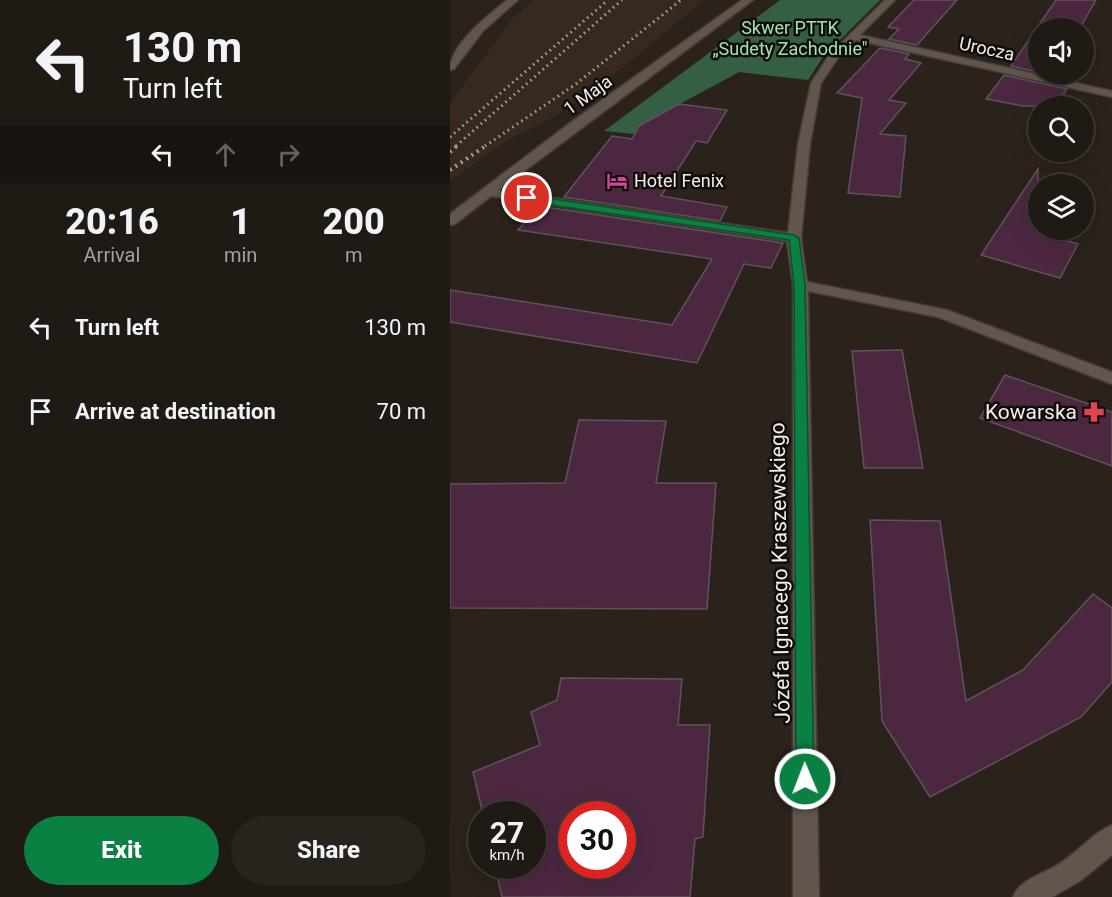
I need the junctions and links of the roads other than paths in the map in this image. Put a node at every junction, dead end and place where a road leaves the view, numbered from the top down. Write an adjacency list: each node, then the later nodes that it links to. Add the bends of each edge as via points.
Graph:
1 (513, 0): 5 (street, via 479,29)
2 (748, 0): 7 (street, 1 Maja)
3 (890, 0): 4 (street, Józefa Ignacego Kraszewskiego)
4 (855, 37): 6 (street, Urocza); 9 (street, Józefa Ignacego Kraszewskiego, via 834,56 816,83 804,144)
5 (450, 66)
6 (1112, 94)
7 (488, 192): 8 (street, 1 Maja); 9 (street)
8 (450, 221)
9 (794, 238): 10 (street, Józefa Ignacego Kraszewskiego)
10 (800, 285): 11 (street, via 942,313); 13 (street, Józefa Ignacego Kraszewskiego)
11 (1112, 378)
12 (1112, 838): 14 (street, via 1071,872)
13 (806, 897)
14 (1026, 897)

